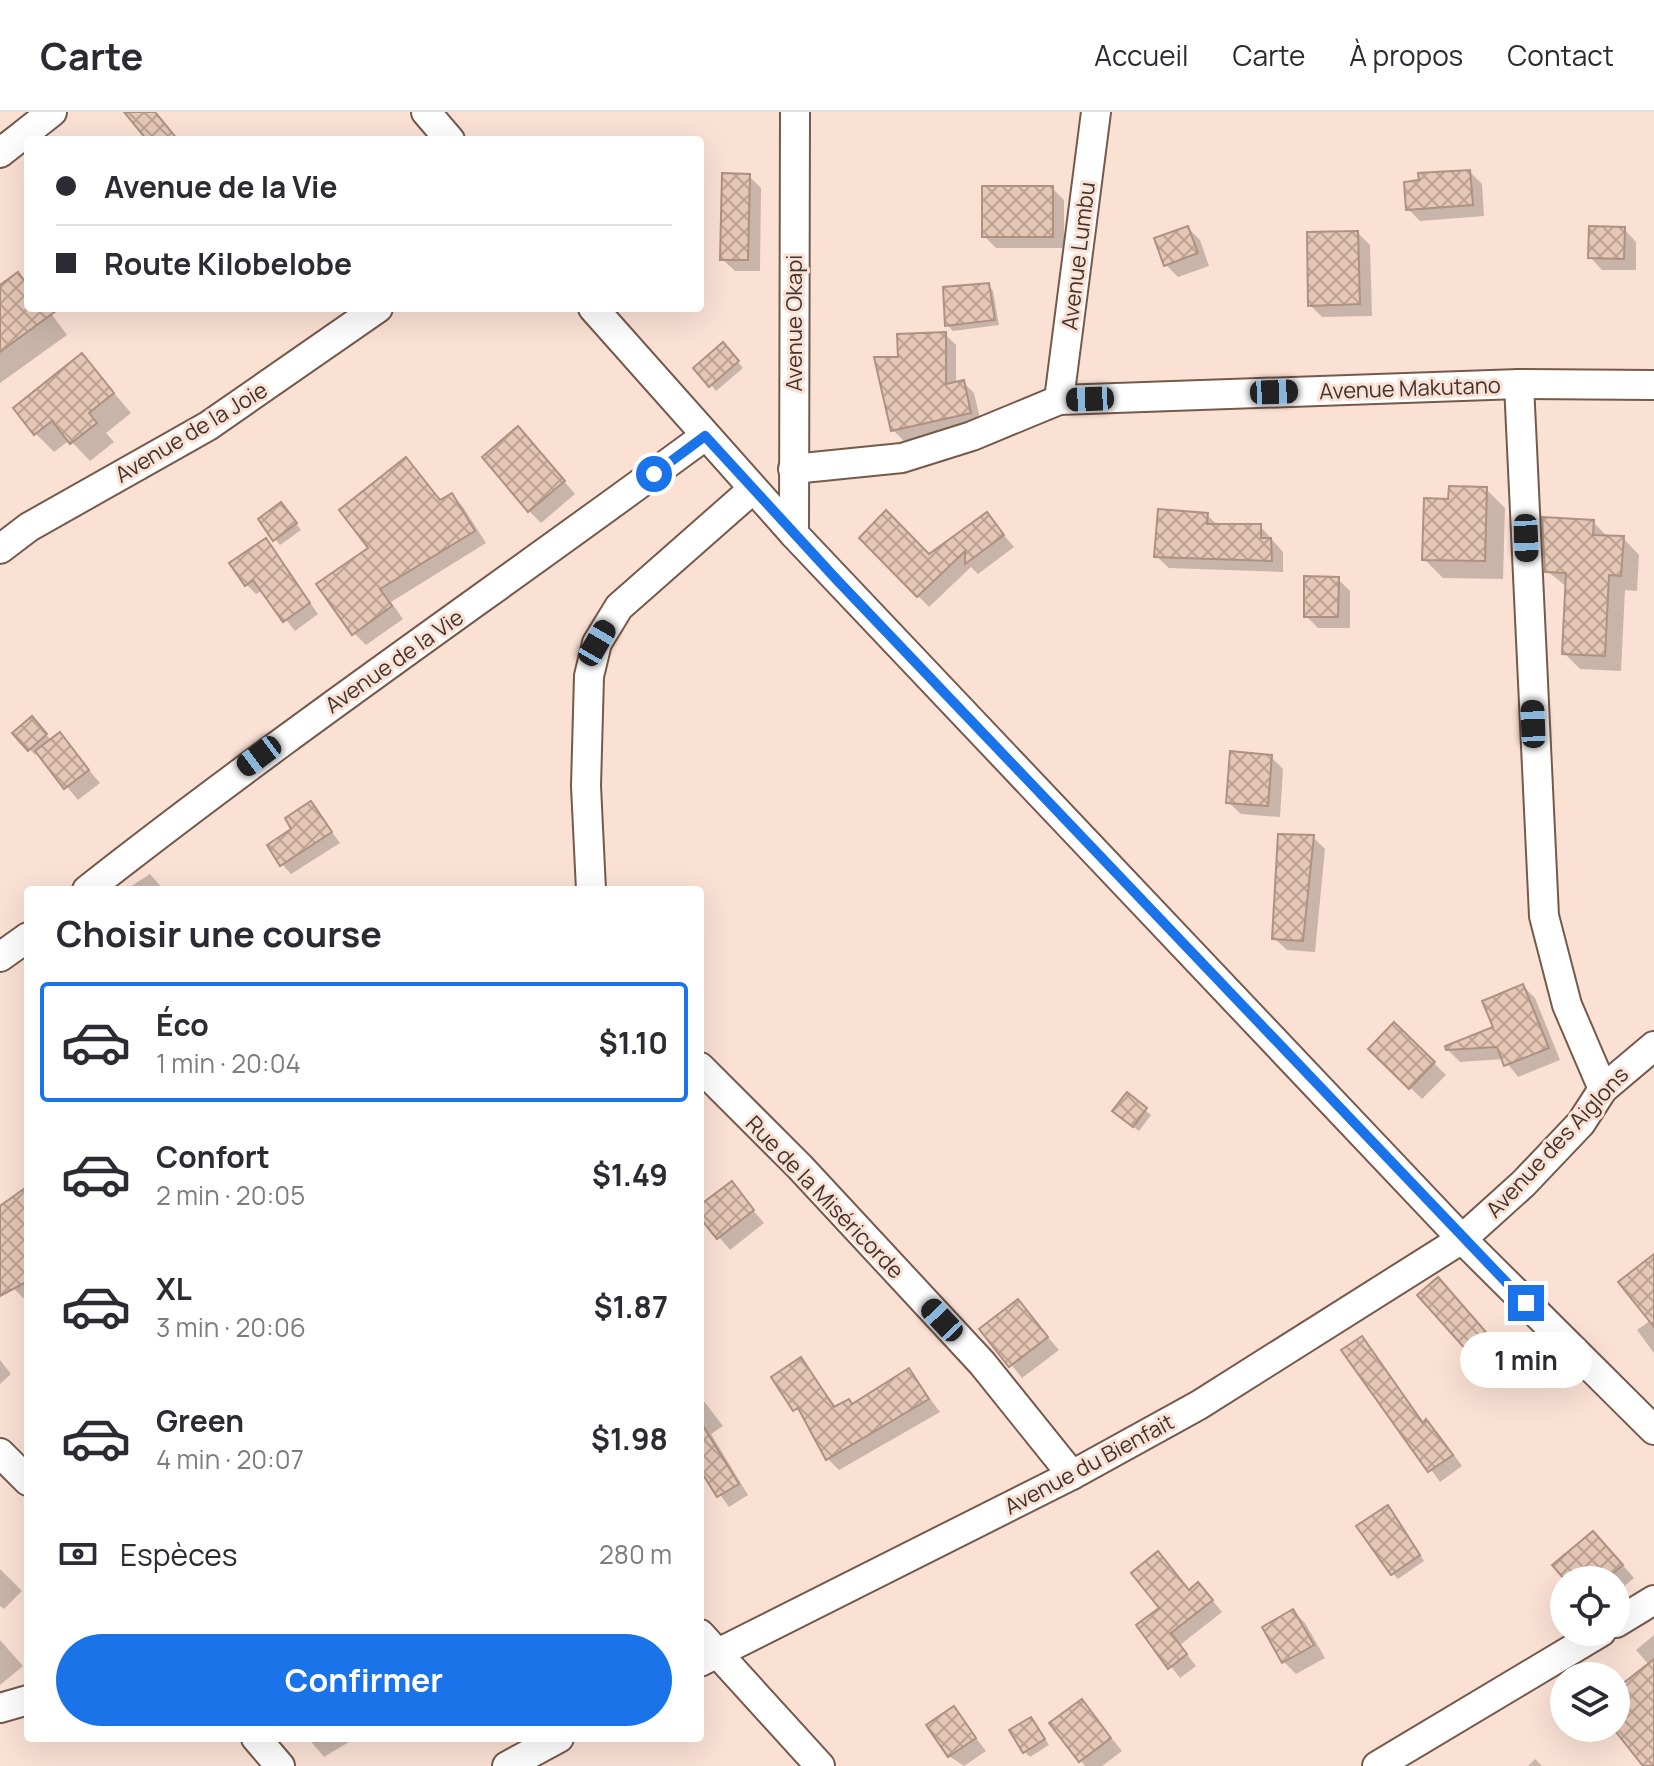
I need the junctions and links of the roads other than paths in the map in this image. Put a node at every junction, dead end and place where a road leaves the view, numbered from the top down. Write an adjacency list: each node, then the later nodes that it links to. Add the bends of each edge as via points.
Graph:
1 (52, 112): 6 (street)
2 (426, 112): 5 (street)
3 (795, 112): 13 (street, Avenue Okapi)
4 (1096, 112): 11 (street, Avenue Lumbu)
5 (447, 136)
6 (0, 153)
7 (372, 312): 16 (street, Avenue de la Joie, via 208,426 29,527)
8 (596, 312): 12 (street)
9 (1519, 384): 10 (street, Avenue Makutano); 11 (street, Avenue Makutano); 21 (street, via 1544,916 1567,1005)
10 (1654, 385)
11 (1059, 400): 13 (street, Avenue Makutano, via 902,458)
12 (705, 436): 14 (street); 17 (street, Avenue de la Vie, via 259,756)
13 (793, 469): 15 (street, Avenue Okapi)
14 (753, 489): 15 (street); 18 (street, via 619,607 597,643 589,676 586,786)
15 (794, 534): 22 (street)
16 (0, 549)
17 (92, 886)
18 (591, 886)
19 (1654, 1046): 21 (street, Avenue des Aiglons)
20 (704, 1071): 25 (street, Rue de la Miséricorde, via 982,1363)
21 (1603, 1089): 22 (street, Avenue des Aiglons, via 1581,1123)
22 (1462, 1239): 23 (street); 25 (street, Avenue du Bienfait, via 1199,1405)
23 (1654, 1430)
24 (0, 1453): 26 (street)
25 (1072, 1475): 30 (street, Avenue du Bienfait)
26 (24, 1477)
27 (1654, 1600): 28 (street)
28 (1630, 1615)
29 (1578, 1646): 38 (street)
30 (706, 1649): 37 (street)
31 (24, 1701): 32 (street)
32 (0, 1708)
33 (259, 1742): 35 (street)
34 (552, 1742): 36 (street)
35 (280, 1766)
36 (507, 1766)
37 (820, 1766)
38 (1377, 1766)

